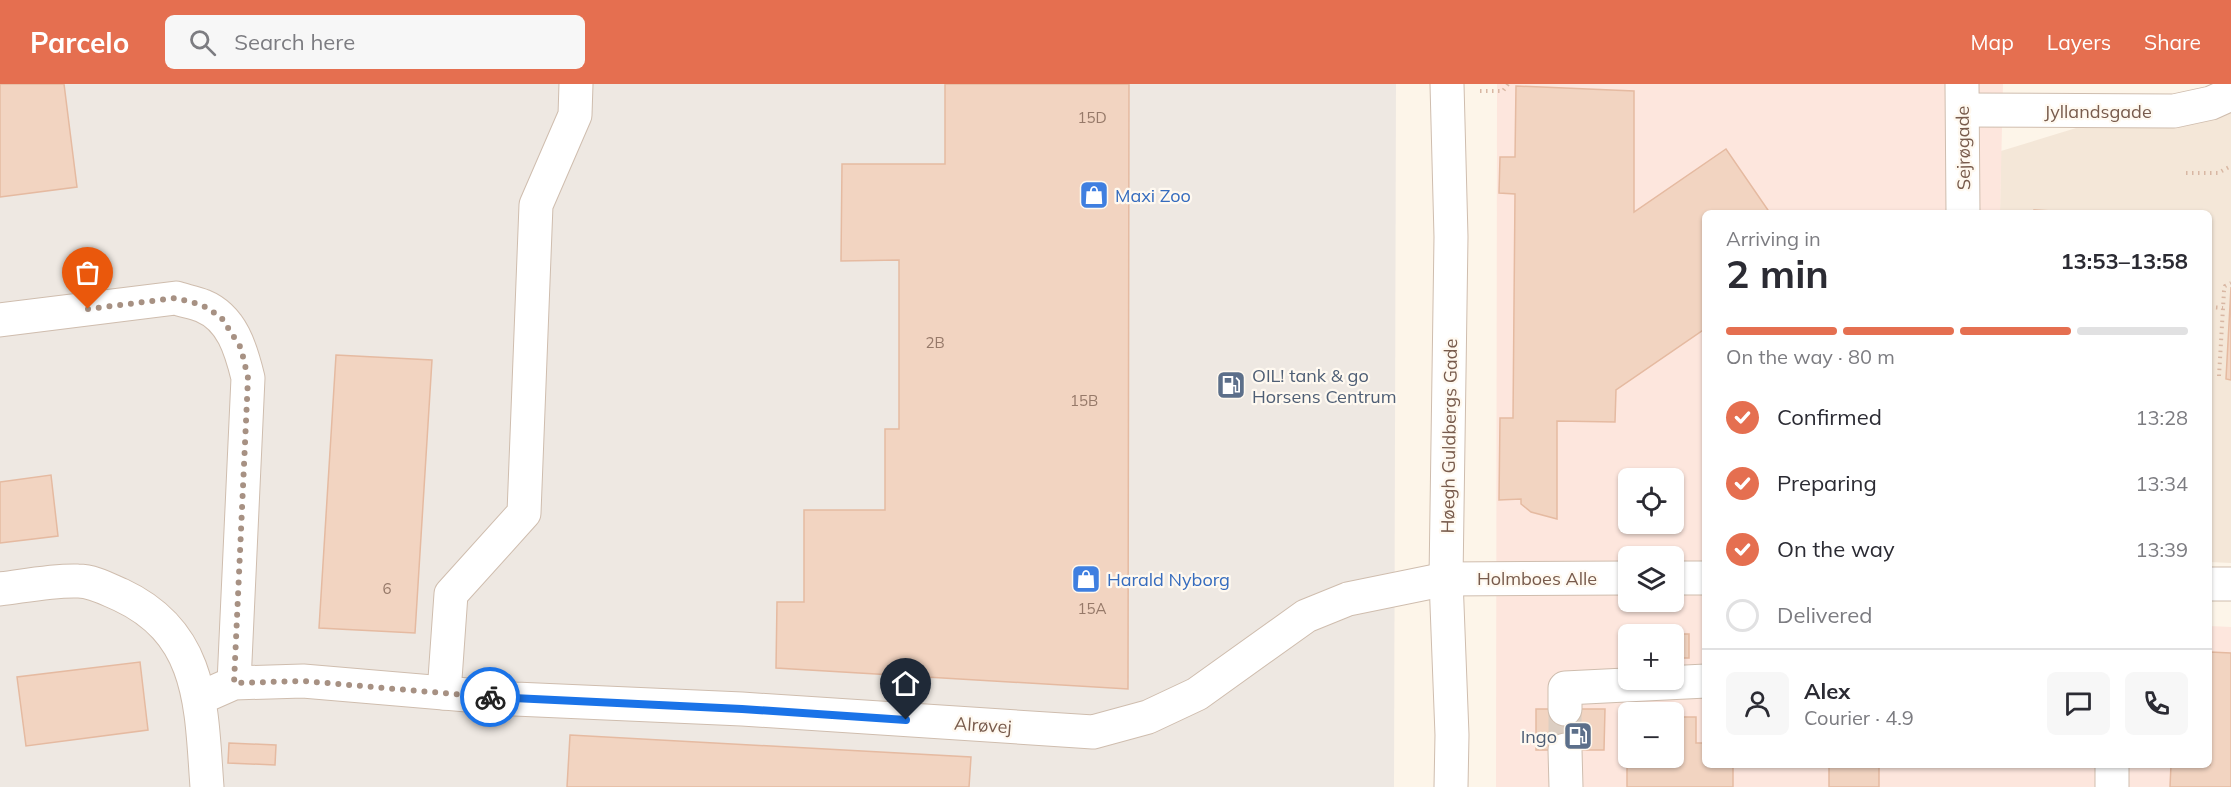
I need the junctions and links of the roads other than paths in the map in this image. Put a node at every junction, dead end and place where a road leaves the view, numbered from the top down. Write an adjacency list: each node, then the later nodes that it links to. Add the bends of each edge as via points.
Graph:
1 (576, 84): 16 (street, via 575,115 536,205 524,513 451,594)
2 (1447, 84): 10 (street, Høegh Guldbergs Gade, via 1451,237)
3 (2231, 94): 4 (street, Jyllandsgade, via 2174,111)
4 (1962, 97): 5 (street, Sejrøgade)
5 (1964, 210)
6 (0, 320): 15 (street, via 176,298 202,305 221,317 241,348 248,378)
7 (1618, 578): 10 (street, Holmboes Alle)
8 (1684, 578): 9 (street)
9 (1702, 578)
10 (1446, 579): 16 (street, Alrøvej, via 1348,599 1306,616 1197,694 1148,717 1093,732); 22 (street, Høegh Guldbergs Gade)
11 (2212, 584): 12 (street)
12 (2231, 584)
13 (0, 589): 17 (street, via 78,580 135,602 170,631 189,662)
14 (1702, 681): 18 (street, via 1565,688)
15 (234, 683): 16 (street, Alrøvej, via 303,681); 17 (street)
16 (444, 693)
17 (200, 698): 21 (street)
18 (1565, 709)
19 (1566, 750): 23 (street)
20 (2112, 768): 24 (street)
21 (207, 787)
22 (1450, 787)
23 (1566, 787)
24 (2112, 787)

